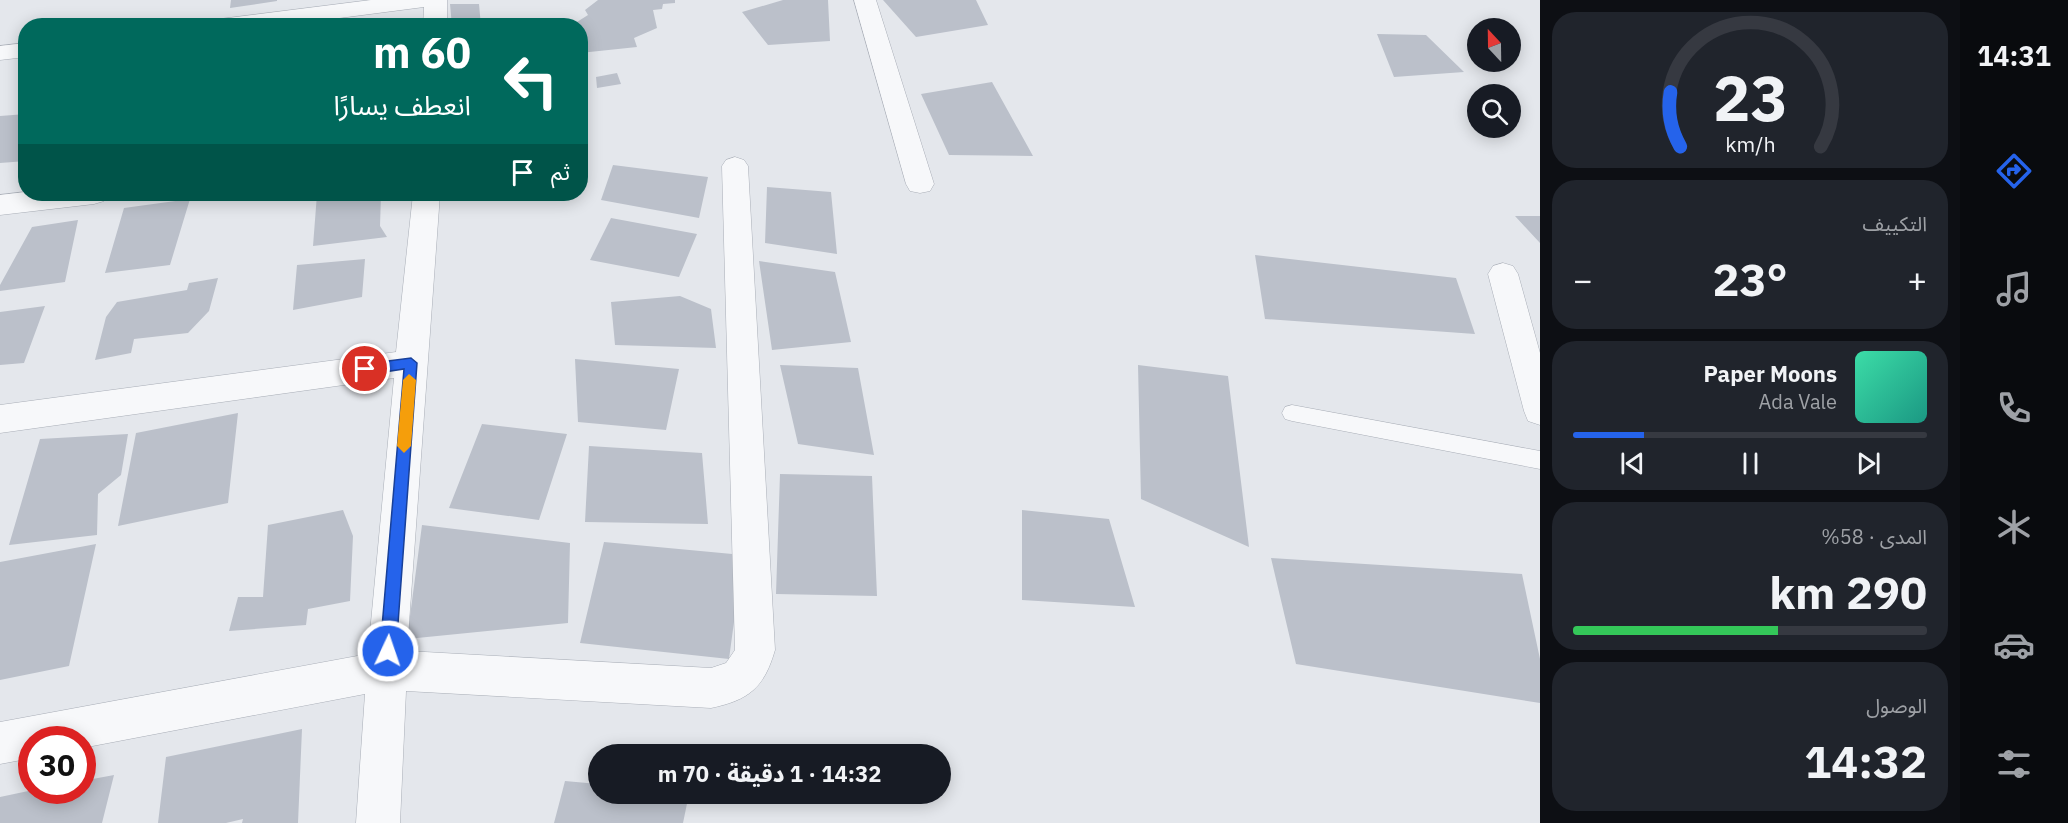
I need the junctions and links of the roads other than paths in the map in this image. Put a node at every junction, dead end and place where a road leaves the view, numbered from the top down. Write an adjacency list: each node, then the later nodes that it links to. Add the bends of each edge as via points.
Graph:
1 (425, 0): 4 (street)
2 (436, 0): 5 (street)
3 (865, 0): 9 (street)
4 (283, 18)
5 (435, 18)
6 (18, 51): 7 (street)
7 (0, 53)
8 (735, 166): 19 (street, via 755,650 751,667 729,685 711,688)
9 (920, 184)
10 (34, 201): 12 (street)
11 (425, 201): 14 (street)
12 (0, 205)
13 (1503, 274): 15 (street)
14 (411, 363): 17 (street); 19 (street)
15 (1540, 411)
16 (1292, 413): 18 (lane)
17 (0, 419)
18 (1540, 460)
19 (387, 670): 20 (street); 21 (street)
20 (0, 743)
21 (378, 823)

